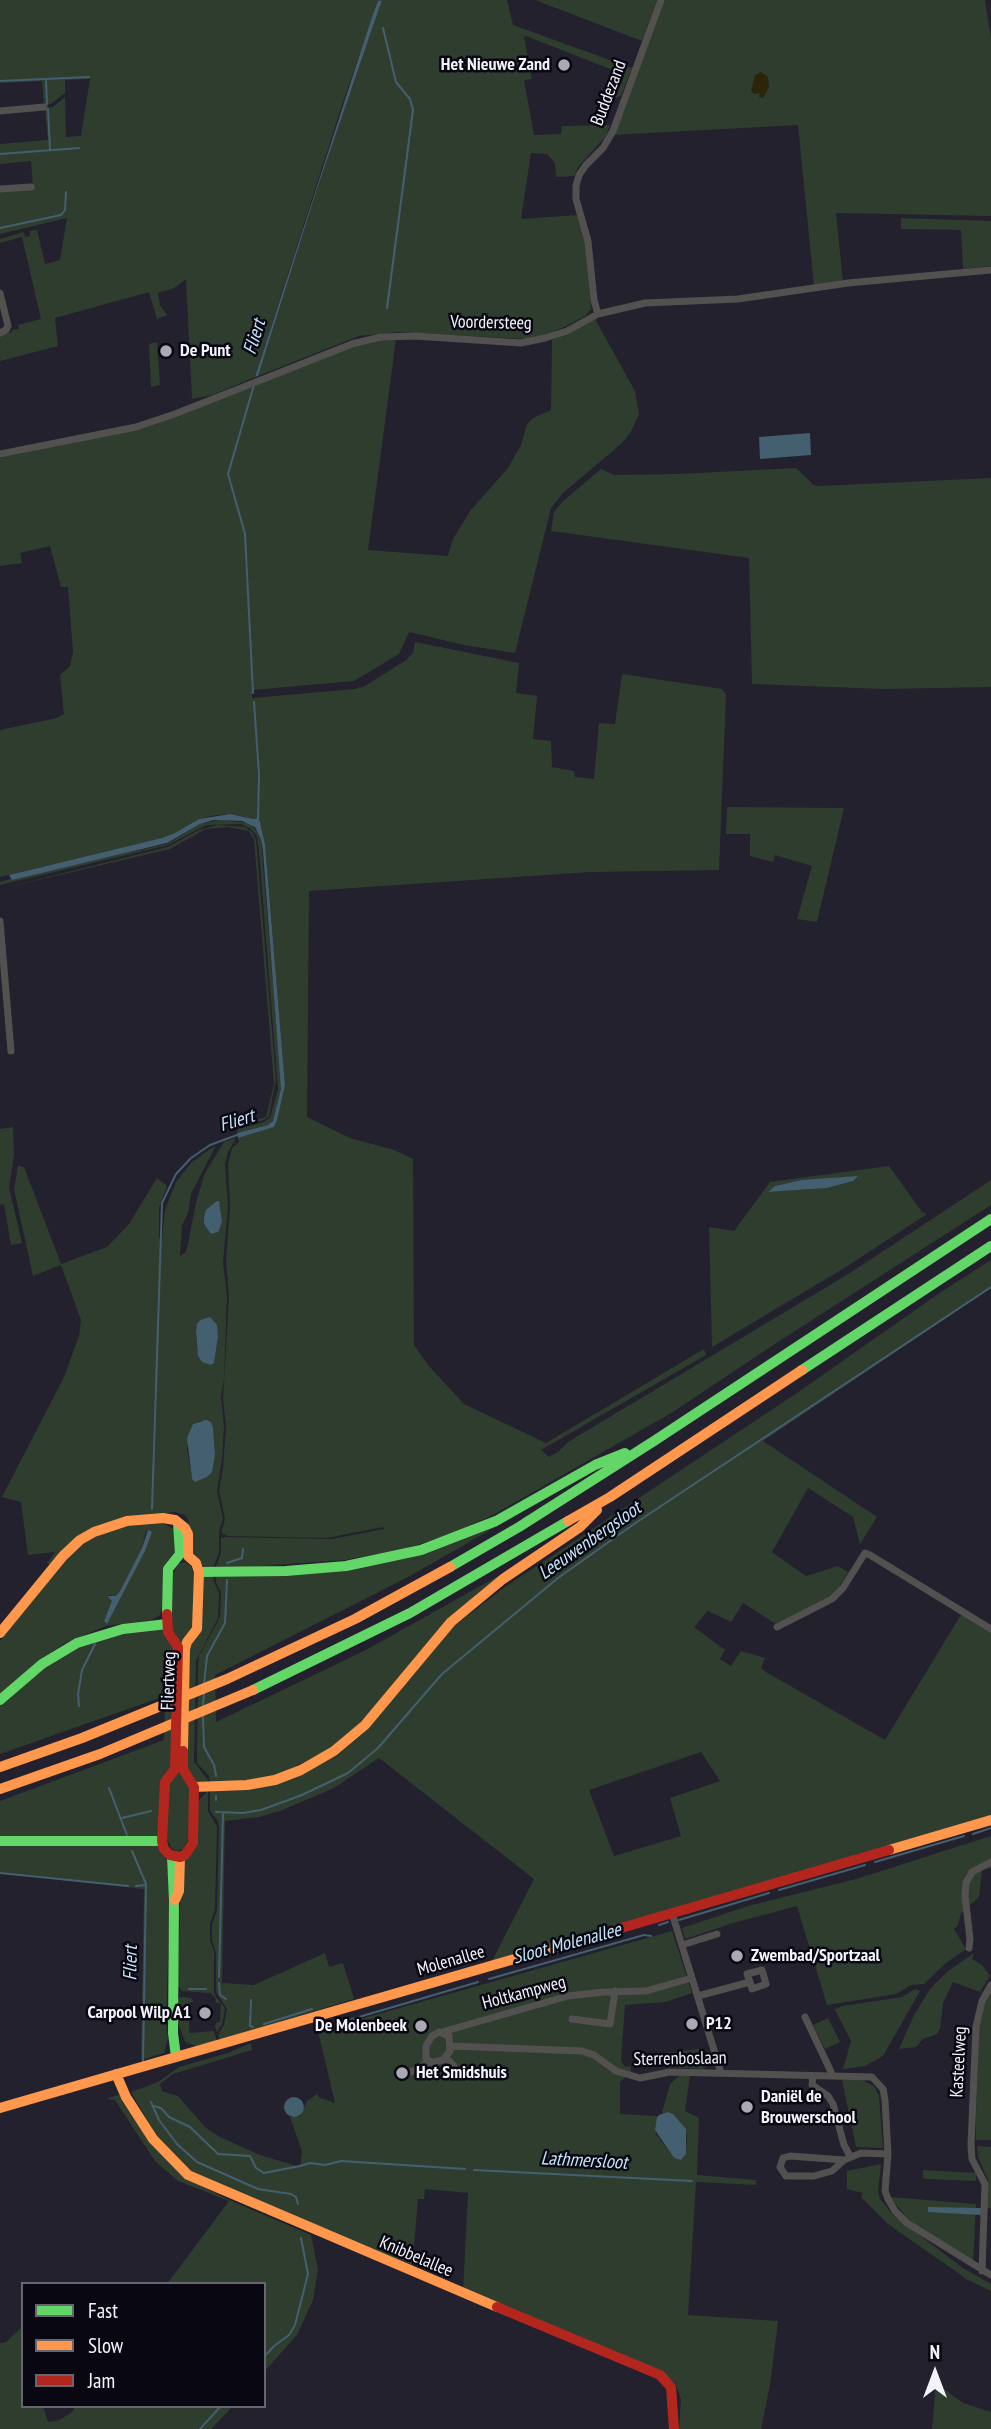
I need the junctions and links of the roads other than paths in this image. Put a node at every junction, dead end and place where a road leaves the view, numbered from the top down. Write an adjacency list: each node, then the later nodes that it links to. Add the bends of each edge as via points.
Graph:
1 (661, 0): 8 (street, Buddezand, via 613,131 579,175 576,186)
2 (44, 107): 3 (street)
3 (0, 111)
4 (31, 187): 5 (street)
5 (0, 189)
6 (991, 270): 8 (street, Voordersteeg, via 738,299 645,303)
7 (0, 293): 9 (street, via 8,327)
8 (598, 314): 10 (street, Voordersteeg, via 567,331 522,343 415,336 364,340 175,414)
9 (0, 333)
10 (0, 454)
11 (0, 921): 12 (street)
12 (11, 1051)
13 (991, 1219): 15 (main road)
14 (991, 1246): 16 (main road)
15 (654, 1441): 18 (main road, via 596,1465 496,1521 421,1550 346,1566); 24 (main road, via 519,1527 355,1619 153,1710)
16 (610, 1497): 26 (main road, via 580,1527 503,1579 457,1617 365,1725 334,1751 275,1780); 27 (main road, via 410,1613 289,1675 153,1733)
17 (184, 1558): 18 (main road, via 196,1563); 19 (main road, Fliertweg, via 172,1562 168,1569); 22 (main road, via 188,1534 178,1523 163,1518 127,1521 94,1532 63,1556)
18 (199, 1572): 25 (main road, Fliertweg, via 197,1629 185,1649)
19 (167, 1624): 23 (main road, via 111,1631 77,1643 42,1664); 25 (main road, Fliertweg, via 177,1647)
20 (777, 1627): 21 (street, via 832,1599 864,1553)
21 (991, 1629)
22 (0, 1633)
23 (0, 1700)
24 (0, 1766)
25 (179, 1769): 26 (main road); 30 (main road, via 165,1782)
26 (194, 1787): 31 (main road, via 193,1843 188,1853)
27 (0, 1788)
28 (991, 1821): 33 (main road, Molenallee)
29 (0, 1841): 30 (main road)
30 (162, 1841): 31 (main road, via 164,1849)
31 (176, 1856): 46 (main road, via 174,2029)
32 (991, 1862): 36 (street, via 976,1868 967,1879)
33 (672, 1913): 35 (street); 46 (main road, Molenallee)
34 (717, 1934): 35 (street)
35 (682, 1945): 37 (street)
36 (969, 1948)
37 (692, 1978): 40 (street, Holtkampweg, via 646,1991); 41 (street)
38 (750, 1982): 41 (street)
39 (991, 1985): 58 (street, Kasteelweg, via 976,2027 971,2145 972,2159 985,2185)
40 (615, 1991): 43 (street, via 610,2024); 44 (street, Holtkampweg, via 568,1996)
41 (698, 1996): 51 (street)
42 (805, 2017): 54 (street)
43 (572, 2019)
44 (442, 2032): 45 (street, via 449,2036); 48 (street, via 428,2042)
45 (451, 2046): 47 (street); 51 (street, Sterrenboslaan, via 582,2051 616,2071 640,2078 670,2072)
46 (180, 2056): 50 (main road, Molenallee)
47 (446, 2058): 48 (street, via 434,2064); 52 (street)
48 (428, 2061): 49 (street)
49 (410, 2072)
50 (119, 2073): 55 (main road, Molenallee); 60 (main road, Knibbelallee, via 126,2097 153,2138 173,2162 199,2181 660,2375 671,2387)
51 (722, 2073): 53 (street, Sterrenboslaan)
52 (455, 2074)
53 (813, 2076): 54 (street, Sterrenboslaan); 57 (street, via 812,2085 833,2104)
54 (833, 2076): 56 (street, Sterrenboslaan, via 872,2077 883,2089)
55 (0, 2108)
56 (888, 2154): 57 (street, via 861,2153); 58 (street, via 885,2191 895,2211)
57 (847, 2158): 57 (street, via 790,2156 783,2158 780,2167 786,2176 805,2178 832,2171)
58 (982, 2271): 59 (street)
59 (991, 2276)
60 (674, 2429)

